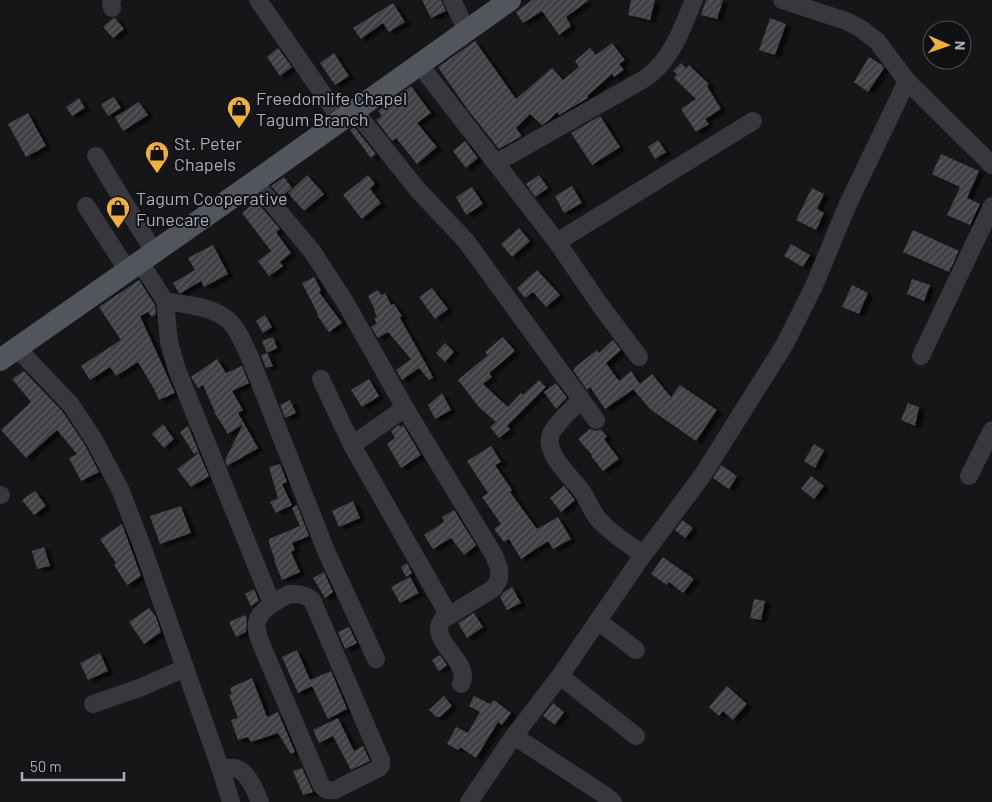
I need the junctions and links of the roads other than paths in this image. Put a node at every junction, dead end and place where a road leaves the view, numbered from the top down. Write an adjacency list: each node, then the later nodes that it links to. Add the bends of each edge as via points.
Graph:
1 (258, 0): 9 (street)
2 (452, 0): 6 (street)
3 (510, 0): 6 (main road)
4 (694, 0): 12 (street, via 667,57 654,72)
5 (782, 0): 8 (street, via 860,28 877,41)
6 (467, 31): 7 (main road)
7 (419, 64): 9 (main road); 12 (street)
8 (907, 81): 13 (street); 30 (street, via 785,344 702,476)
9 (347, 115): 14 (main road); 24 (street, via 466,241)
10 (753, 121): 17 (street)
11 (96, 156): 18 (street)
12 (496, 163): 17 (street)
13 (992, 165)
14 (254, 182): 18 (main road); 25 (street, via 312,251)
15 (86, 206): 18 (street)
16 (992, 206): 21 (street)
17 (557, 242): 22 (street)
18 (141, 262): 19 (street); 20 (main road)
19 (165, 301): 31 (street, via 169,342 177,370); 35 (street, via 200,307 218,314 229,321 238,333 326,551)
20 (9, 354): 36 (street, via 71,405 94,440 120,488)
21 (921, 356)
22 (639, 357)
23 (321, 378): 28 (street)
24 (581, 399): 26 (street); 30 (street, via 550,435 550,446 600,522)
25 (405, 408): 28 (street); 32 (street, via 494,554 499,568 499,579 494,588)
26 (596, 420)
27 (992, 430): 29 (street)
28 (352, 445): 32 (street)
29 (969, 476)
30 (644, 555): 33 (street)
31 (272, 604): 31 (street, via 256,621 256,630 321,785 329,791 335,790 379,768 381,760 312,600 304,595 289,594)
32 (449, 616): 38 (street, via 442,620 439,632 460,666 464,676)
33 (598, 621): 34 (street); 37 (street)
34 (636, 650)
35 (376, 659)
36 (185, 668): 39 (street); 42 (street)
37 (560, 676): 40 (street); 41 (street)
38 (461, 684)
39 (93, 704)
40 (514, 736): 45 (street); 46 (street)
41 (636, 736)
42 (221, 770): 43 (street); 44 (street, via 231,767 246,775)
43 (231, 802)
44 (260, 802)
45 (469, 802)
46 (613, 802)

